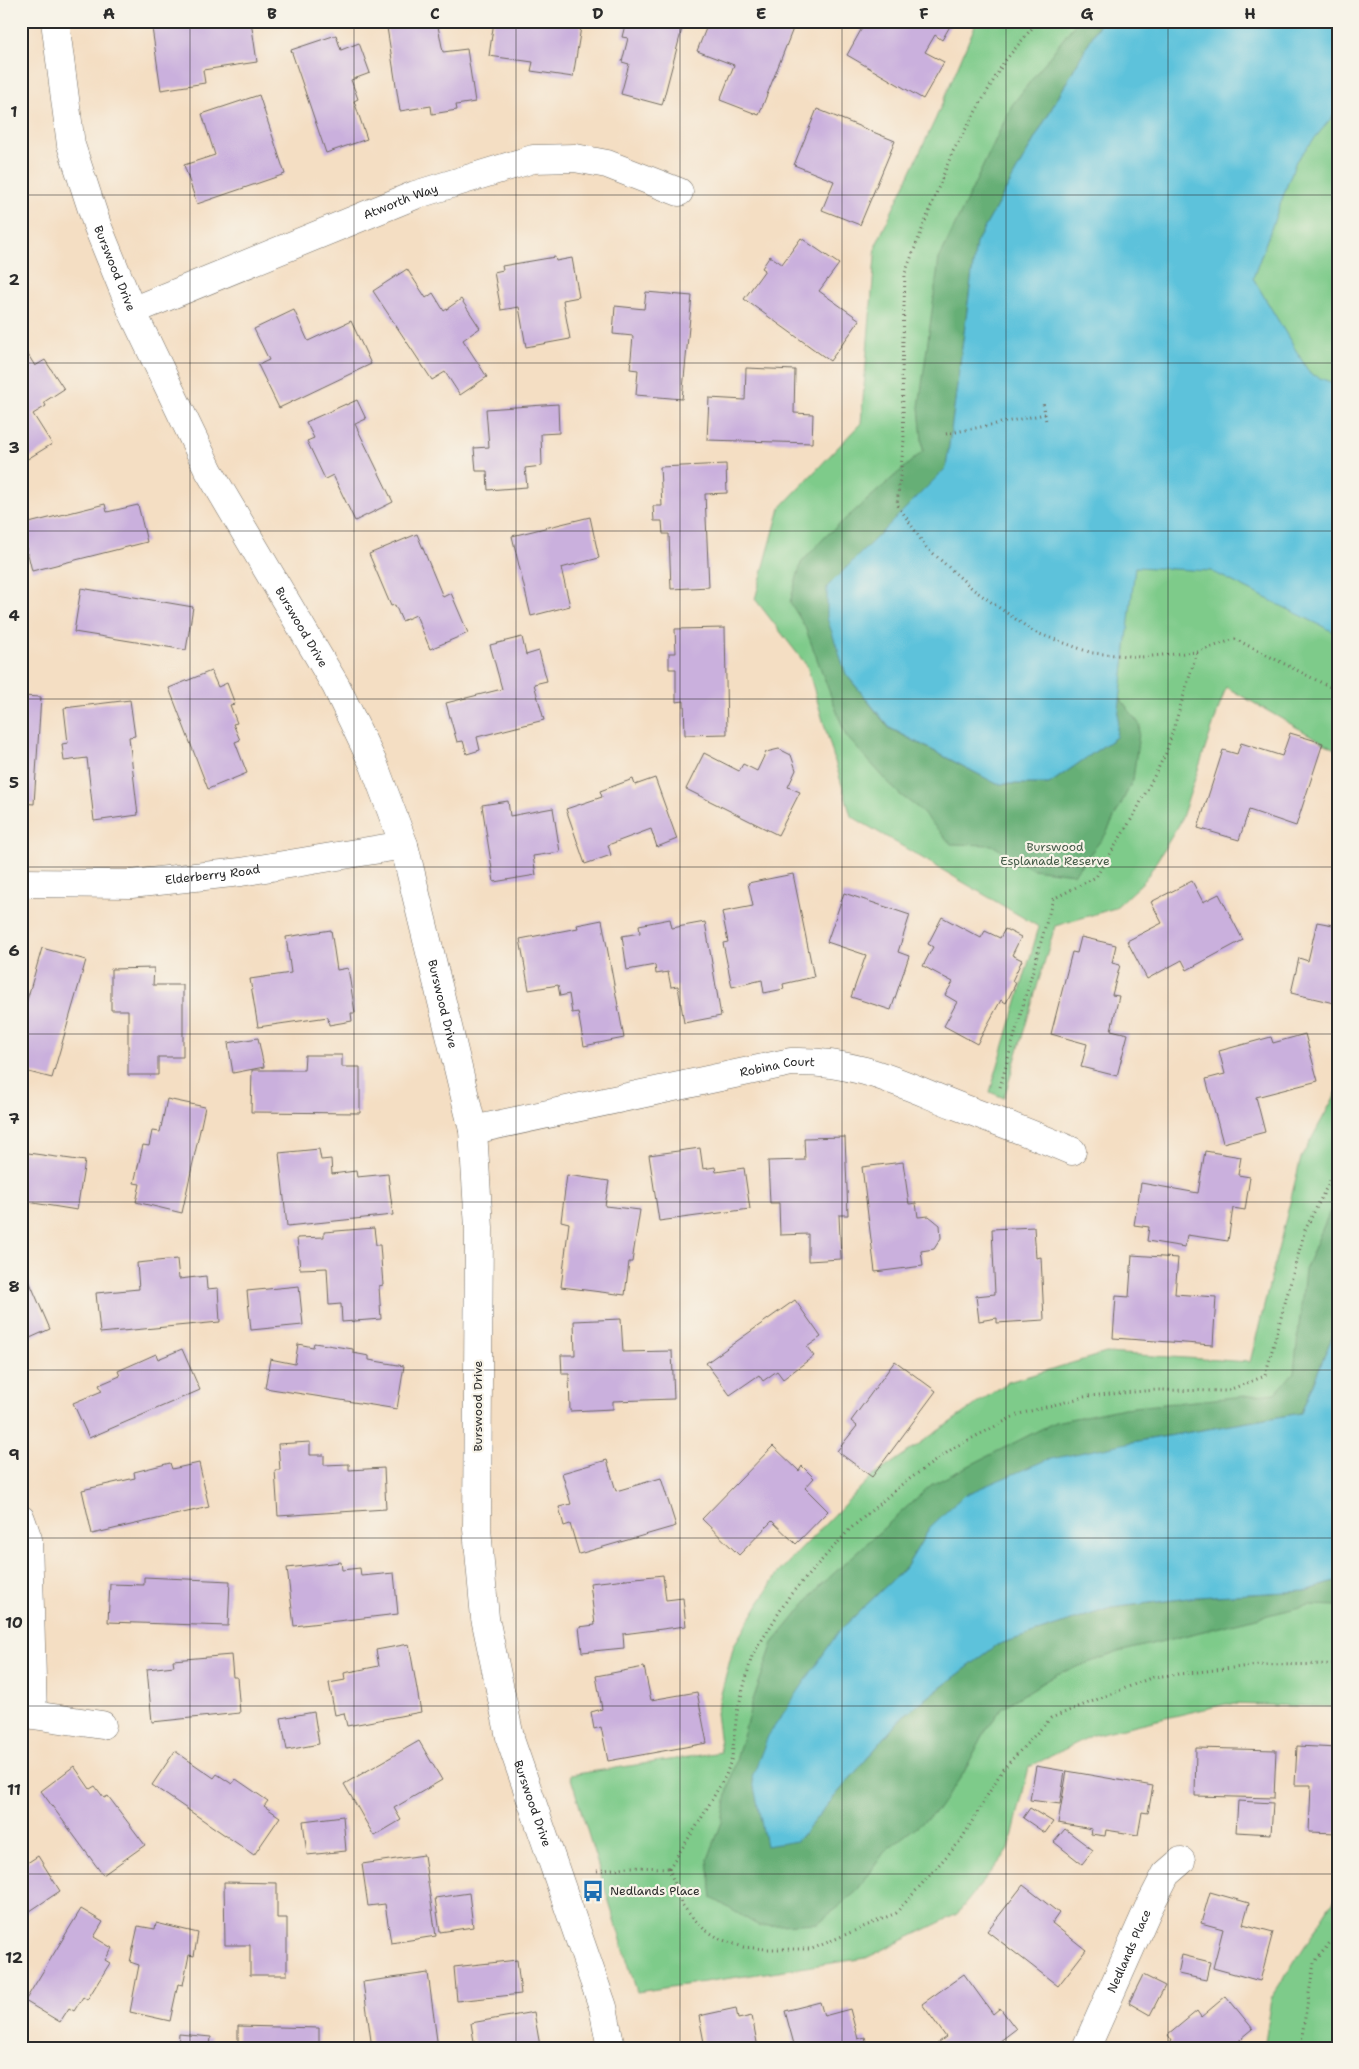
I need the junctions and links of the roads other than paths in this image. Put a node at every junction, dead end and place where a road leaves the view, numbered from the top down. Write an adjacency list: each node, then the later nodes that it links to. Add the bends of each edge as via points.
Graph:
1 (55, 21): 3 (street, Burswood Drive, via 71,145 97,226)
2 (679, 192): 3 (street, Atworth Way, via 607,164 575,158 532,159 415,195)
3 (132, 311): 4 (street, Burswood Drive, via 209,471 336,686 374,765)
4 (404, 845): 5 (street, Elderberry Road, via 241,872 131,884); 6 (street, Burswood Drive)
5 (21, 883)
6 (474, 1130): 7 (street, Robina Court, via 791,1062 815,1061 866,1070); 12 (street, Burswood Drive, via 479,1228 477,1529 484,1618 511,1742 603,2007)
7 (1072, 1151)
8 (21, 1519): 9 (street, via 28,1539)
9 (27, 1718): 10 (street)
10 (102, 1725)
11 (1181, 1861): 13 (street, Nedlands Place, via 1166,1874 1148,1909)
12 (611, 2048)
13 (1086, 2048)

